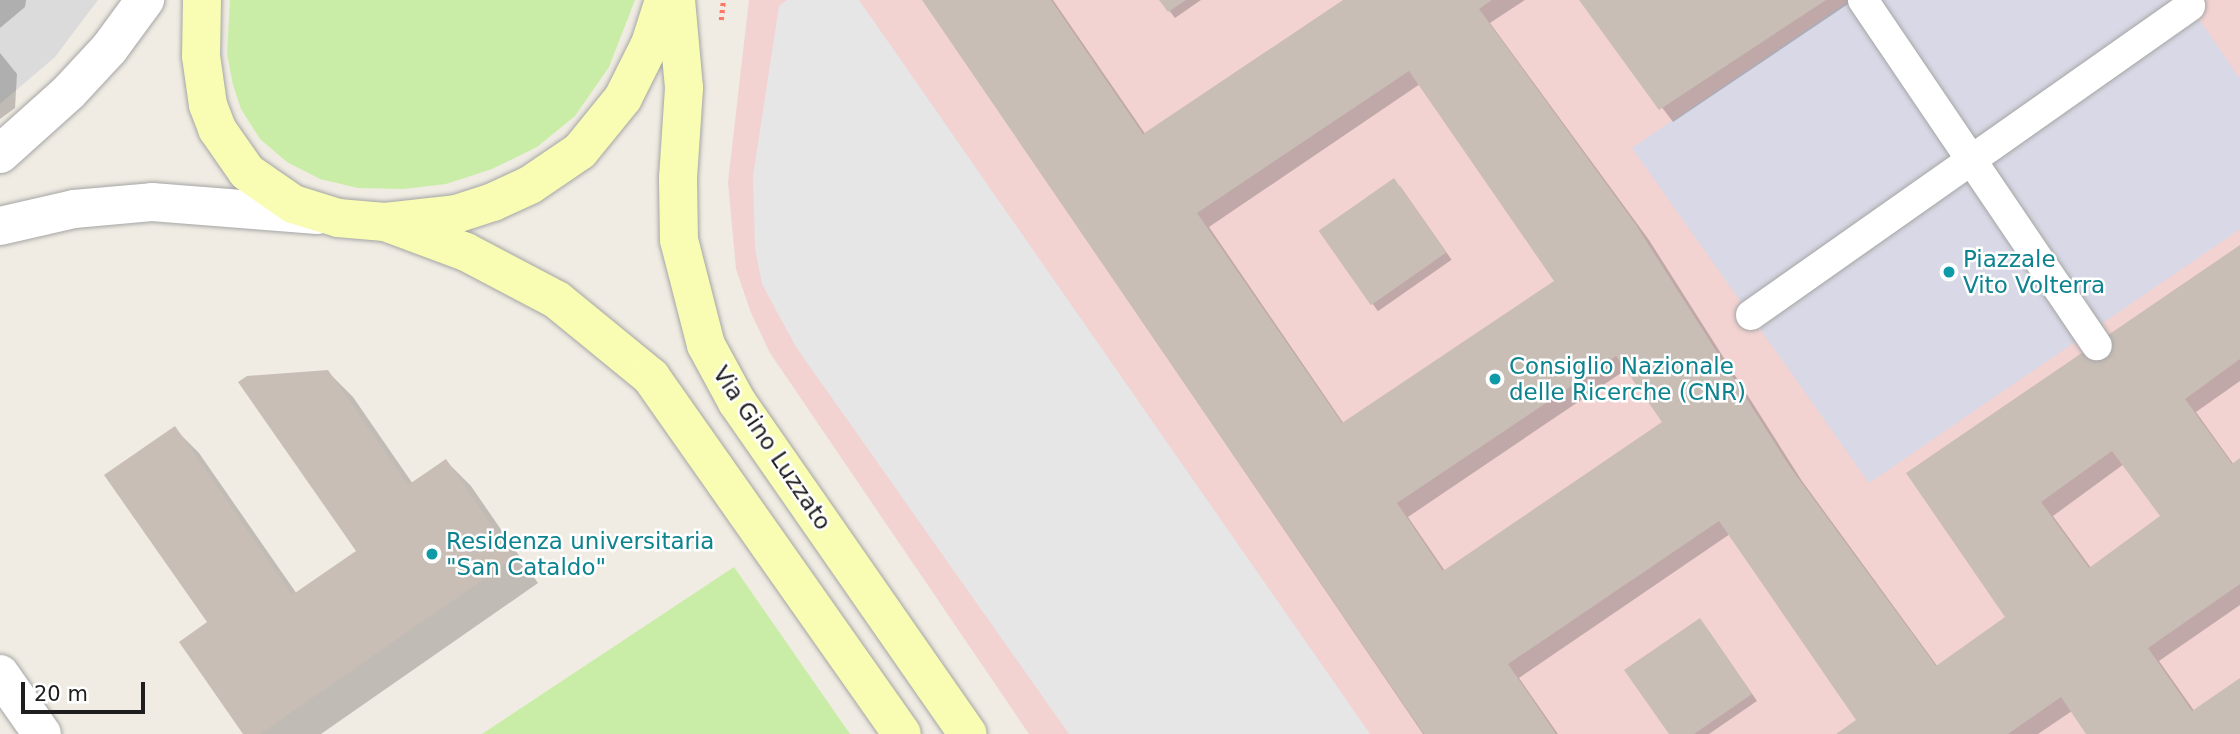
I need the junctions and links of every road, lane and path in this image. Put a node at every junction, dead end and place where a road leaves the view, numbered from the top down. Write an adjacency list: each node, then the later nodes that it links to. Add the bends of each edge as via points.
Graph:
1 (145, 0): 9 (street, via 69,92)
2 (202, 0): 11 (main road, via 205,91 230,150 267,190 293,205)
3 (664, 0): 12 (main road, via 650,44 623,99 580,151 530,185 493,202 456,214)
4 (676, 0): 19 (main road, Via Gino Luzzato, via 684,88 679,240 706,345 737,402)
5 (723, 0): 8 (path)
6 (1863, 0): 10 (street)
7 (2190, 6): 10 (street)
8 (720, 27)
9 (0, 154)
10 (1972, 160): 14 (street); 15 (street)
11 (338, 218): 12 (main road); 13 (street, via 244,206 152,202 74,208)
12 (385, 222): 18 (main road, via 466,252 548,294 651,377)
13 (0, 226)
14 (1751, 315)
15 (2097, 345)
16 (0, 674): 17 (street)
17 (41, 734)
18 (902, 734)
19 (968, 734)

